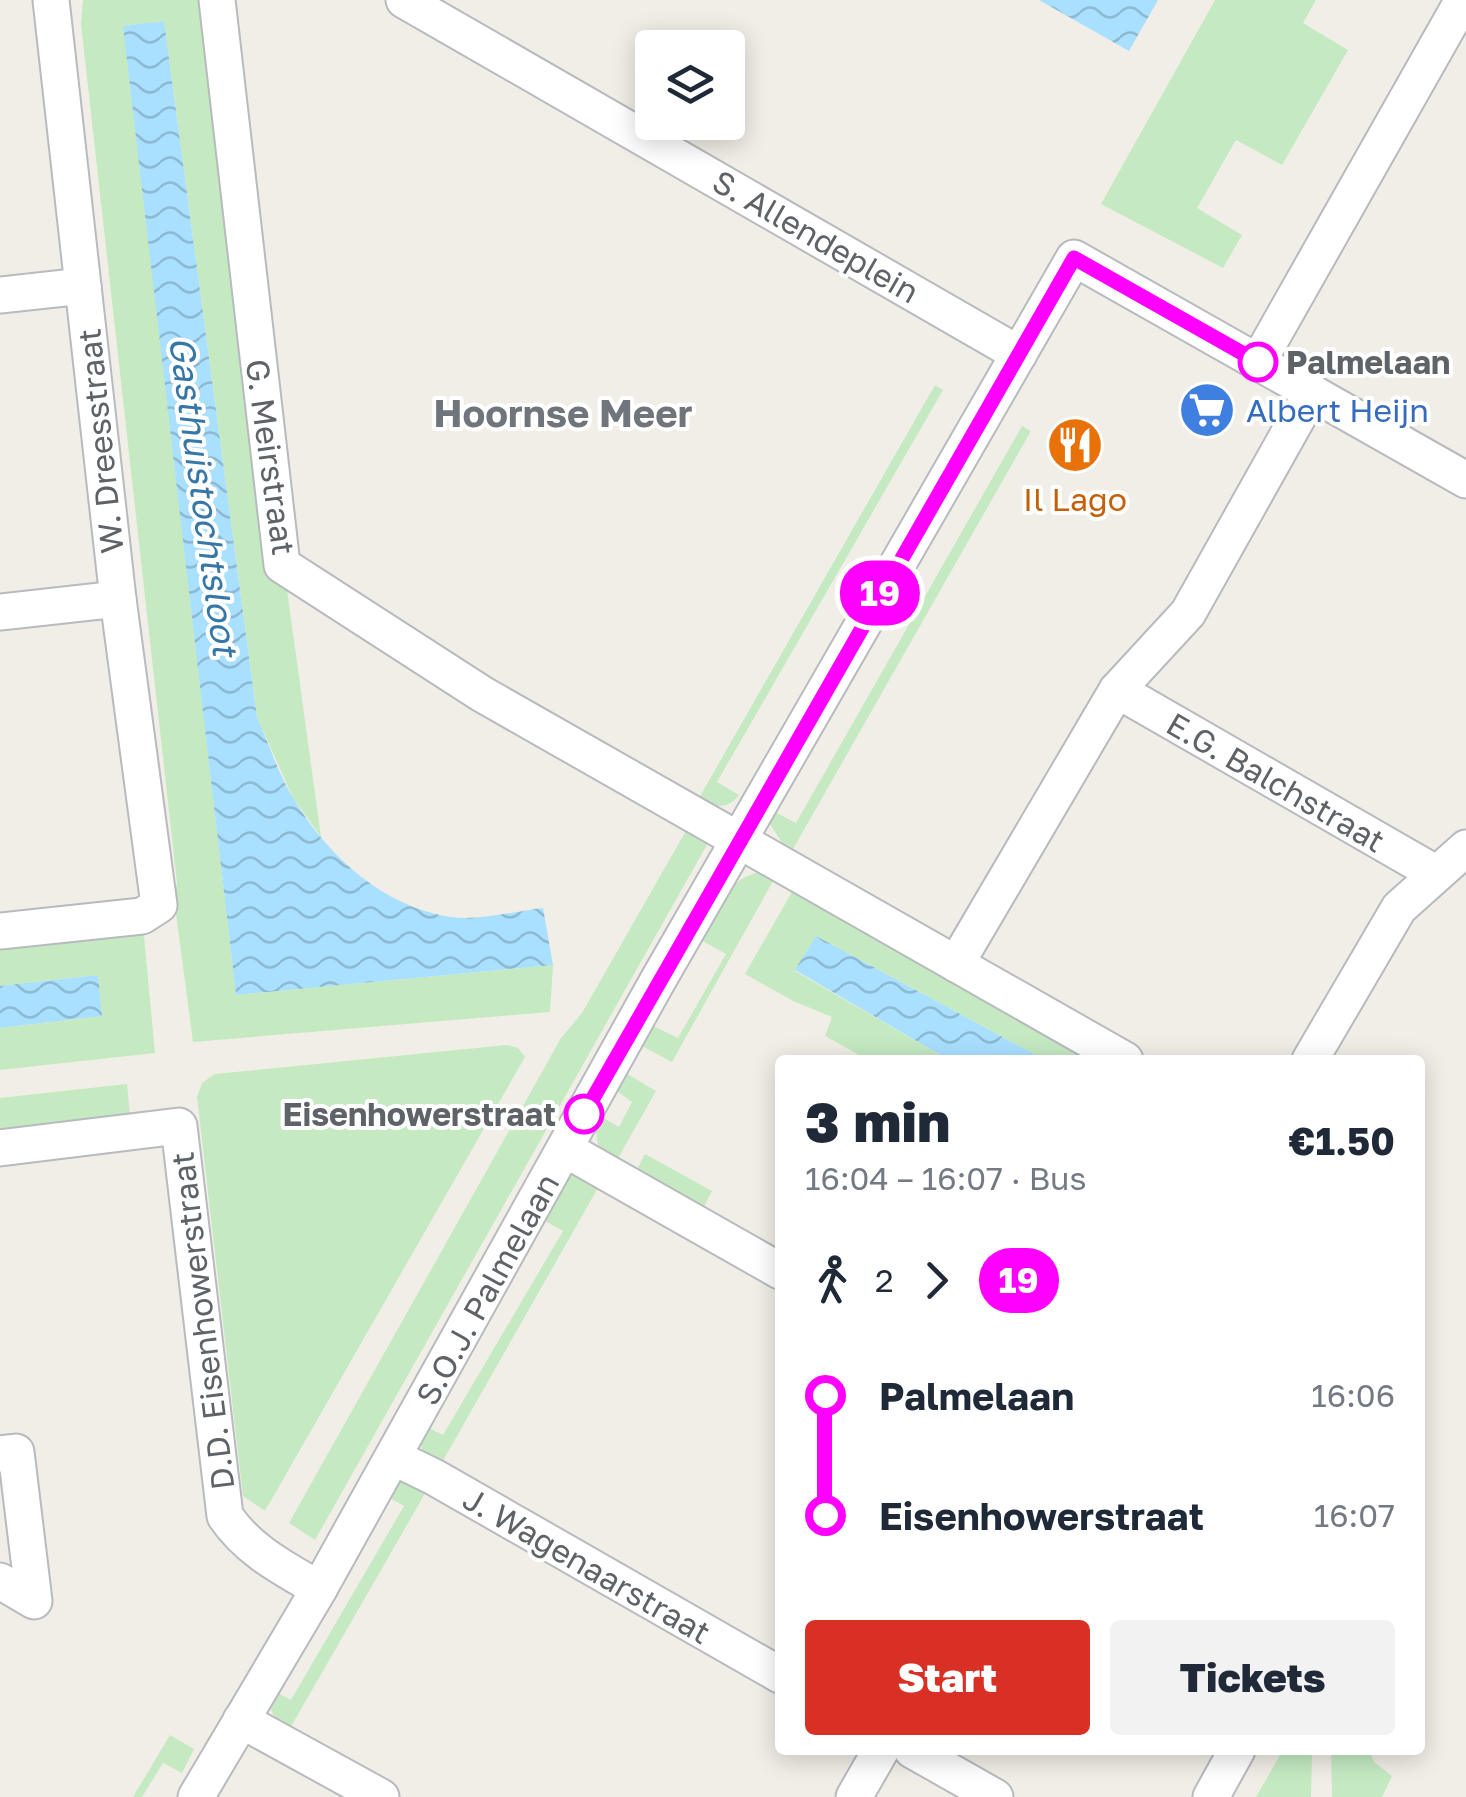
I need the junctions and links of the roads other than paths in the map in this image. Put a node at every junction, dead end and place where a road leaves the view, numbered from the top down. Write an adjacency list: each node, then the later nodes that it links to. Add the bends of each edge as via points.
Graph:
1 (51, 0): 6 (street, W. Dreesstraat)
2 (217, 0): 15 (street, G. Meirstraat, via 282,565 482,694)
3 (404, 0): 5 (street, S. Allendeplein)
4 (1463, 0): 9 (street)
5 (455, 12): 8 (street, S. Allendeplein)
6 (84, 286): 7 (street); 12 (street, W. Dreesstraat)
7 (0, 295)
8 (1019, 354): 9 (street, S.O.J. Palmelaan, via 1074,258); 15 (street, S.O.J. Palmelaan)
9 (1258, 362): 10 (street)
10 (1312, 392): 11 (street); 14 (street, via 1188,613)
11 (1466, 480)
12 (118, 599): 13 (street); 18 (street, W. Dreesstraat, via 159,905 142,916)
13 (0, 612)
14 (1117, 690): 17 (street, E.G. Balchstraat); 19 (street)
15 (739, 839): 19 (street); 23 (street, S.O.J. Palmelaan)
16 (1466, 848): 17 (street)
17 (1435, 874): 21 (street, via 1398,908)
18 (0, 930)
19 (956, 964): 20 (street)
20 (1116, 1055)
21 (1313, 1055)
22 (0, 1148): 28 (street, D.D. Eisenhowerstraat, via 179,1126 226,1516 264,1557)
23 (566, 1149): 24 (street); 26 (street, S.O.J. Palmelaan)
24 (775, 1268)
25 (0, 1454): 27 (street, via 16,1452 34,1601)
26 (393, 1458): 28 (street, S.O.J. Palmelaan); 29 (street, J. Wagenaarstraat)
27 (0, 1581)
28 (319, 1590): 30 (street, S.O.J. Palmelaan)
29 (775, 1672)
30 (241, 1720): 34 (street, S.O.J. Palmelaan); 35 (street)
31 (878, 1755): 36 (street)
32 (921, 1755): 37 (street)
33 (1234, 1755): 38 (street)
34 (196, 1797)
35 (381, 1797)
36 (854, 1797)
37 (995, 1797)
38 (1211, 1797)

